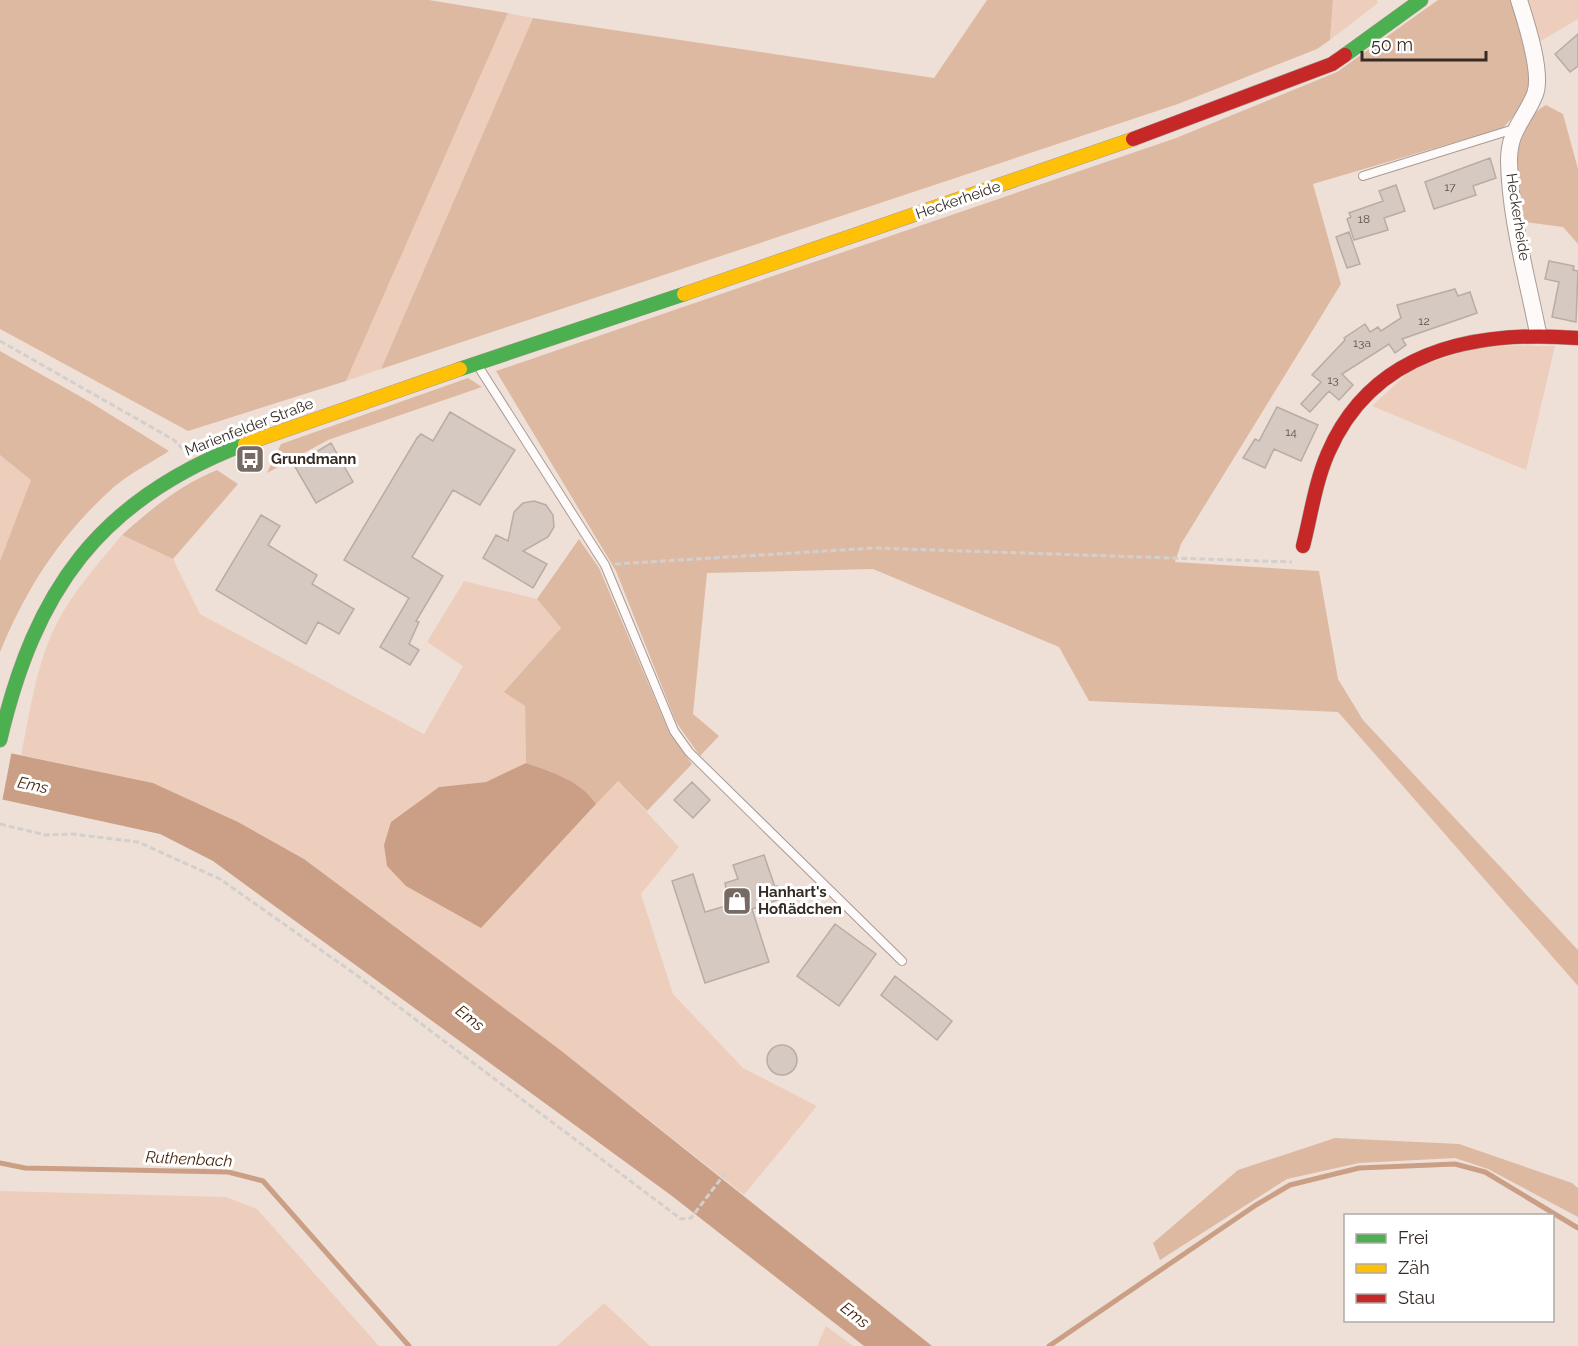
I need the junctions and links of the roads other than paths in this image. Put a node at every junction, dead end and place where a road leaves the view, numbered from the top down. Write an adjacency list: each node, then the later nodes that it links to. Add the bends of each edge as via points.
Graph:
1 (1421, 0): 7 (main road, Heckerheide, via 1332,64 1309,73 1072,162)
2 (1519, 0): 3 (street, Heckerheide, via 1532,44 1536,82 1535,93)
3 (1514, 129): 4 (lane); 5 (street, Heckerheide, via 1509,159 1513,197)
4 (1363, 176)
5 (1538, 333): 6 (main road); 8 (main road, via 1480,338 1431,351 1407,363 1375,389 1334,440 1320,476)
6 (1578, 338)
7 (477, 364): 9 (main road, Marienfelder Straße, via 218,454 166,480 134,502 106,527 57,585 39,614 23,652); 10 (lane, via 605,565 674,731 694,759)
8 (1303, 546)
9 (0, 738)
10 (902, 961)

